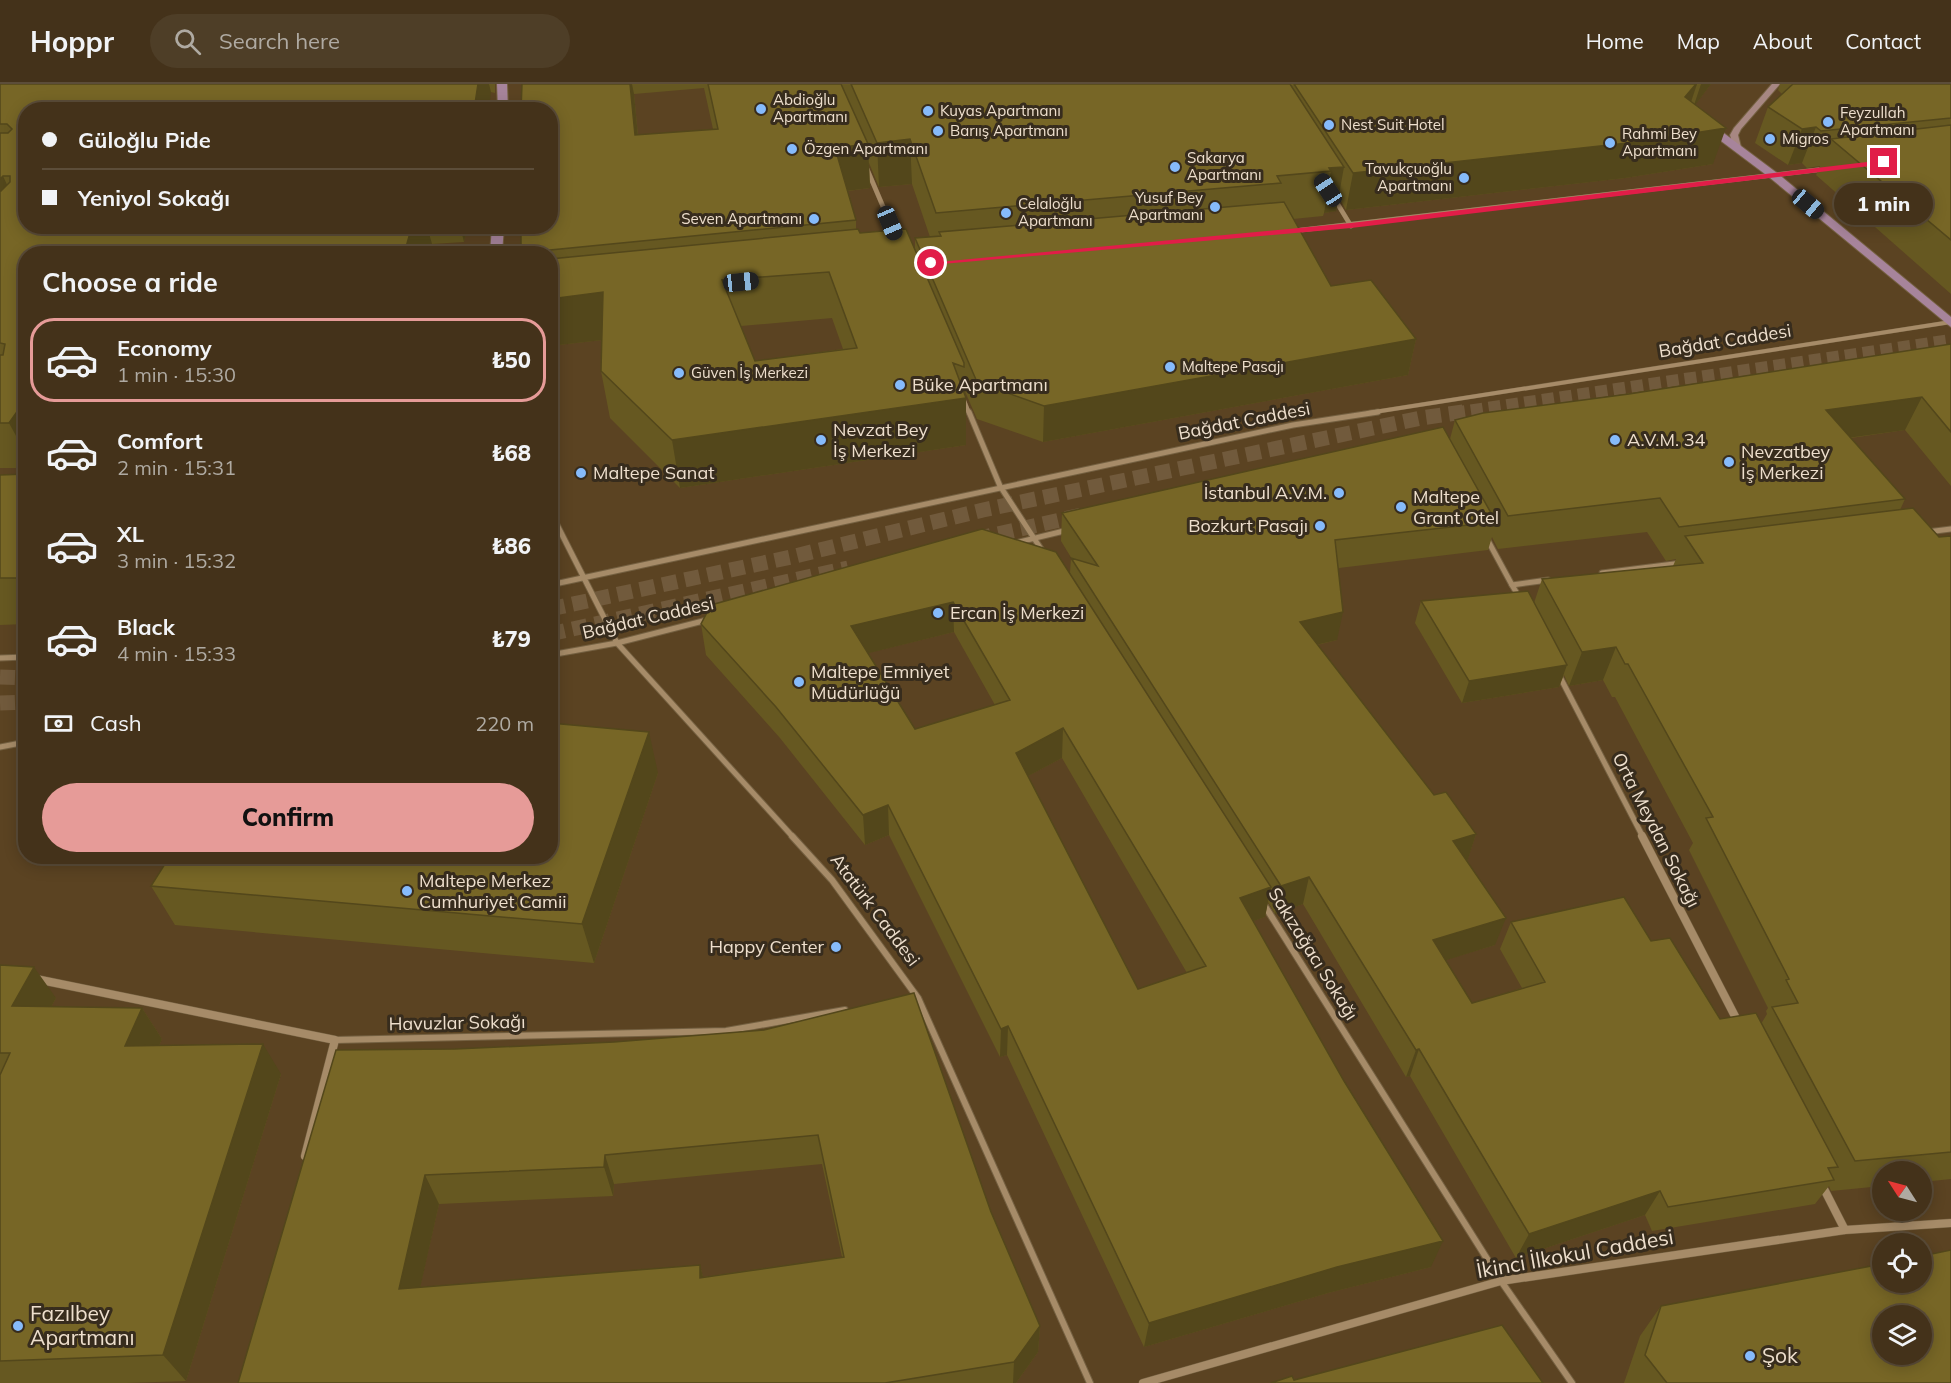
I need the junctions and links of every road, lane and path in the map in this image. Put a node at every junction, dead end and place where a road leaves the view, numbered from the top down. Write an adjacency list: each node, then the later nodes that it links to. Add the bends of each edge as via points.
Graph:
1 (502, 84): 3 (main road)
2 (1776, 84): 5 (main road, via 1738,128 1734,135)
3 (502, 102)
4 (1698, 119): 5 (main road)
5 (1737, 147): 8 (main road)
6 (862, 159): 12 (street)
7 (1832, 168): 8 (street)
8 (1773, 175): 10 (street); 13 (main road)
9 (1332, 197): 10 (street)
10 (1351, 225): 11 (street)
11 (1281, 232)
12 (899, 244)
13 (1951, 322): 15 (street, Bağdat Caddesi, via 1293,425)
14 (958, 387): 15 (street)
15 (1000, 486): 21 (street); 26 (street, Bağdat Caddesi)
16 (558, 527): 26 (street, Atatürk Caddesi)
17 (1080, 527): 21 (street)
18 (1951, 529): 19 (street)
19 (1915, 533)
20 (1485, 535): 29 (street)
21 (1034, 538): 22 (street); 23 (street)
22 (1012, 543)
23 (1047, 558)
24 (1690, 562): 25 (street)
25 (1595, 574)
26 (584, 578): 28 (street, Bağdat Caddesi); 32 (street, Atatürk Caddesi)
27 (1560, 579): 29 (street)
28 (558, 583)
29 (1512, 585): 30 (street)
30 (1523, 606)
31 (713, 619): 32 (street, Bağdat Caddesi)
32 (617, 643): 33 (street, Bağdat Caddesi); 41 (street, Atatürk Caddesi, via 832,880)
33 (558, 654)
34 (18, 657): 35 (street)
35 (0, 658)
36 (1556, 669): 44 (street, Orta Meydan Sokağı)
37 (18, 744): 38 (street)
38 (0, 747)
39 (1261, 899): 50 (street, Sakızağacı Sokağı)
40 (23, 976): 45 (street, Havuzlar Sokağı)
41 (918, 998): 42 (street); 51 (street, Atatürk Caddesi)
42 (907, 1000)
43 (850, 1010): 45 (street, Havuzlar Sokağı, via 726,1031)
44 (1741, 1029)
45 (335, 1040): 46 (street)
46 (302, 1166)
47 (1818, 1177): 49 (street)
48 (1951, 1223): 49 (street, İkinci İlkokul Caddesi)
49 (1845, 1230): 50 (street, İkinci İlkokul Caddesi)
50 (1501, 1281): 52 (street, İkinci İlkokul Caddesi); 53 (street, Sakızağacı Sokağı)
51 (1090, 1383)
52 (1143, 1383)
53 (1572, 1383)

